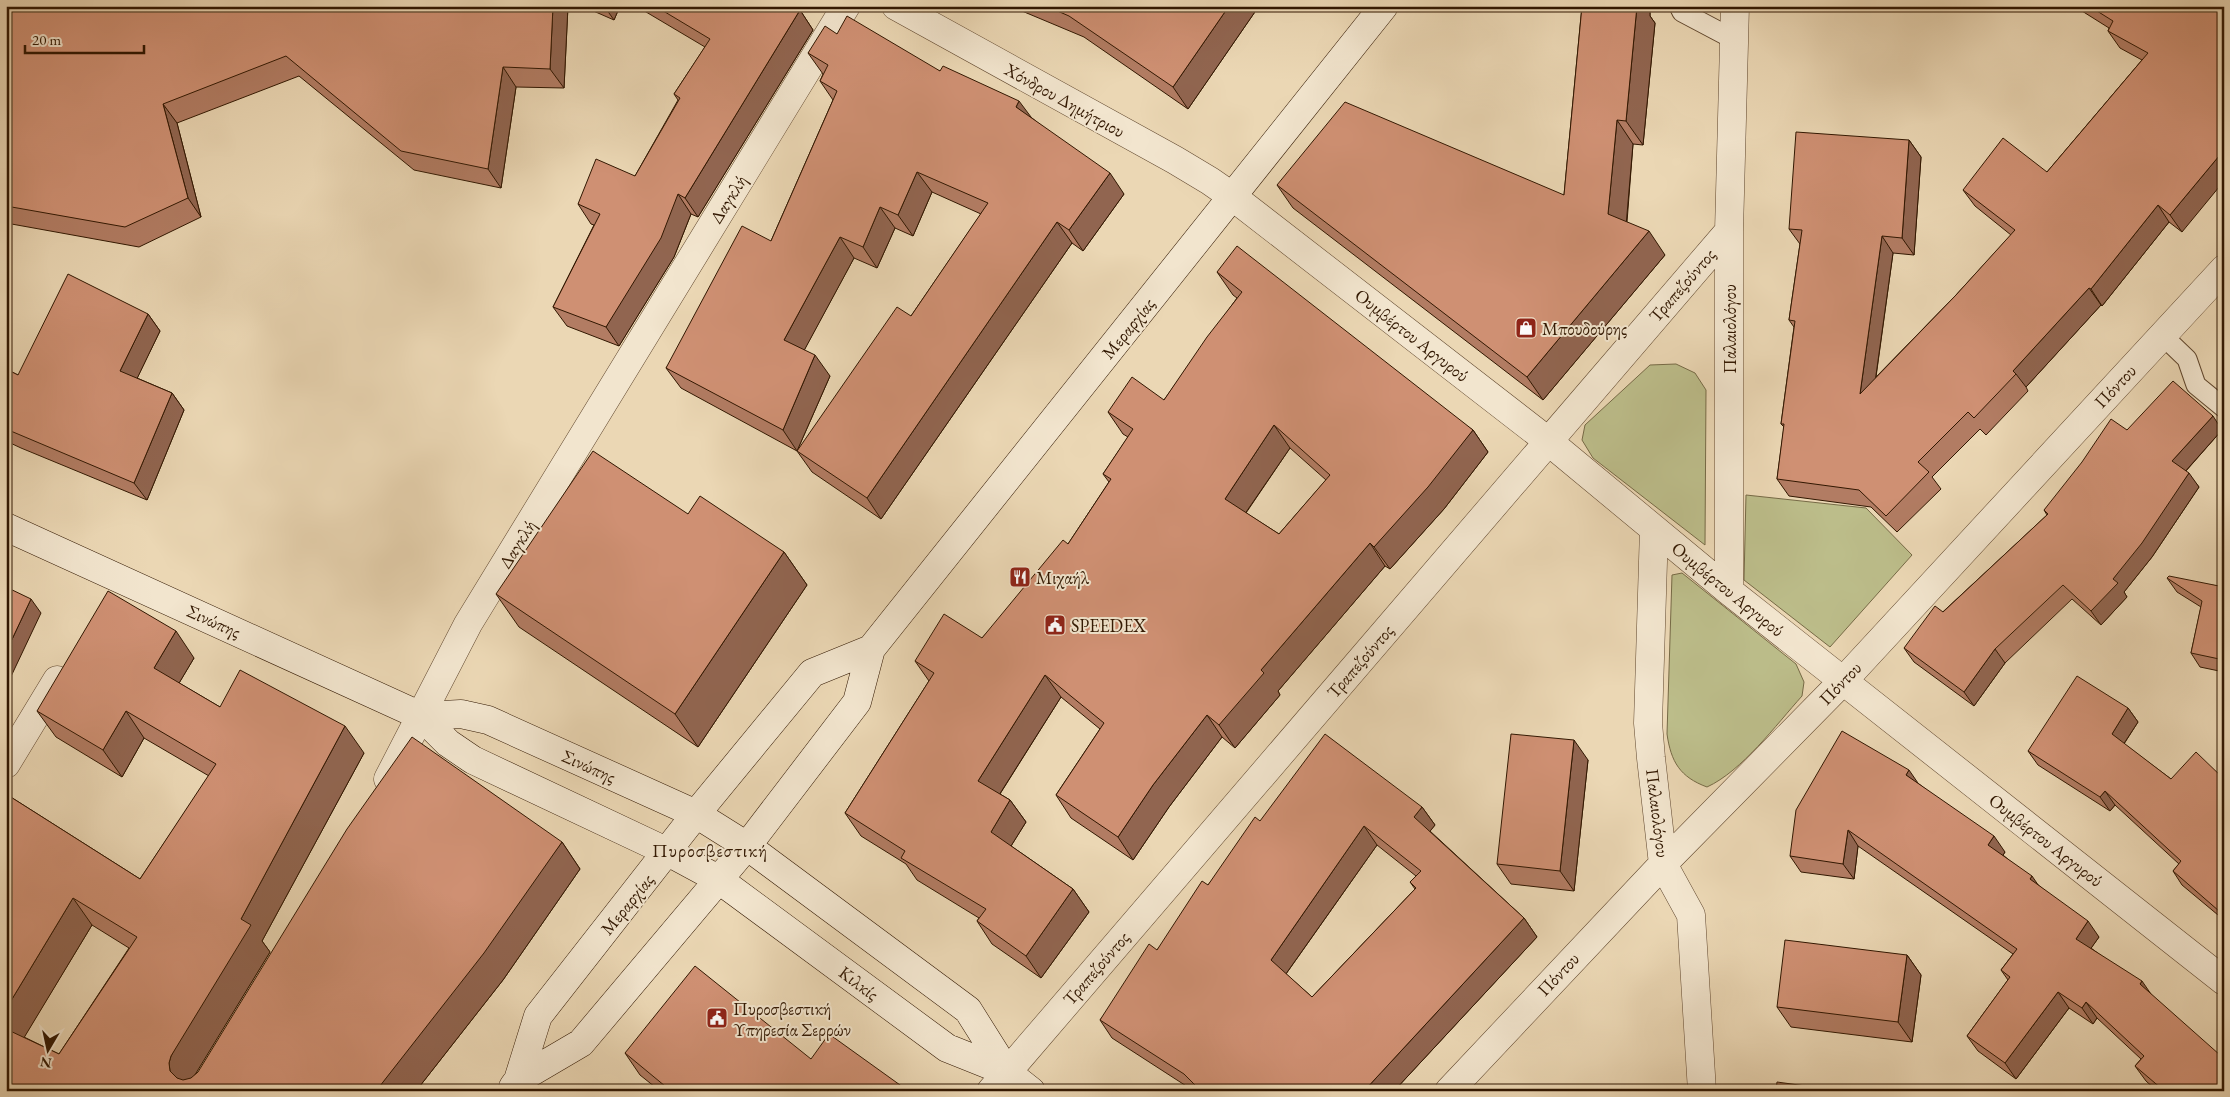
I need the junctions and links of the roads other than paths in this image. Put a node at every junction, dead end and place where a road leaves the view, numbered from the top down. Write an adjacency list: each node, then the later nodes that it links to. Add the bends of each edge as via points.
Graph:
1 (846, 6): 21 (street, Δαγκλή, via 468,624)
2 (896, 6): 7 (street, Χόνδρου Δημήτριου, via 1175,160)
3 (1384, 6): 7 (street, Μεραρχίας)
4 (1679, 6): 6 (lane, via 1682,12)
5 (1735, 6): 6 (street, Παλαιολόγου)
6 (1734, 40): 8 (street, Παλαιολόγου)
7 (1233, 197): 12 (street, Ουμβέρτου Αργυρού); 18 (street, Μεραρχίας)
8 (1730, 231): 12 (street, Τραπεζούντος); 16 (street, Παλαιολόγου)
9 (2224, 269): 10 (street, Πόντου)
10 (2162, 335): 11 (lane, via 2187,359 2196,385); 20 (street, Πόντου)
11 (2224, 408)
12 (1548, 440): 14 (street, Ουμβέρτου Αργυρού); 30 (street, Τραπεζούντος)
13 (6, 527): 15 (street, Σινώπης)
14 (1654, 529): 16 (street, Ουμβέρτου Αργυρού); 27 (street, Παλαιολόγου, via 1648,723)
15 (118, 578): 17 (street); 21 (street, Σινώπης)
16 (1729, 591): 20 (street, Ουμβέρτου Αργυρού)
17 (103, 604)
18 (871, 650): 24 (street, Μεραρχίας, via 812,673); 25 (street, Μεραρχίας, via 857,702)
19 (67, 663): 22 (street)
20 (1844, 680): 27 (street, Πόντου); 29 (street, Ουμβέρτου Αργυρού)
21 (421, 716): 23 (street, Δαγκλή); 24 (street, Σινώπης, via 461,714 488,720); 26 (street, Σινώπης, via 448,743 473,760)
22 (6, 764)
23 (376, 802)
24 (696, 814): 25 (street, Σινώπης); 26 (street, Μεραρχίας)
25 (747, 846): 28 (street, Μεραρχίας); 30 (street, Κιλκίς, via 968,1010)
26 (668, 852): 28 (street, Σινώπης); 31 (street, Μεραρχίας, via 538,1016)
27 (1664, 864): 33 (street, Πόντου); 34 (street, Παλαιολόγου, via 1691,915)
28 (718, 879): 30 (street, Κιλκίς, via 947,1048); 31 (street, Μεραρχίας, via 581,1043)
29 (2224, 981)
30 (999, 1081): 32 (street, Κιλκίς)
31 (514, 1086)
32 (1031, 1091)
33 (1448, 1091)
34 (1702, 1091)

